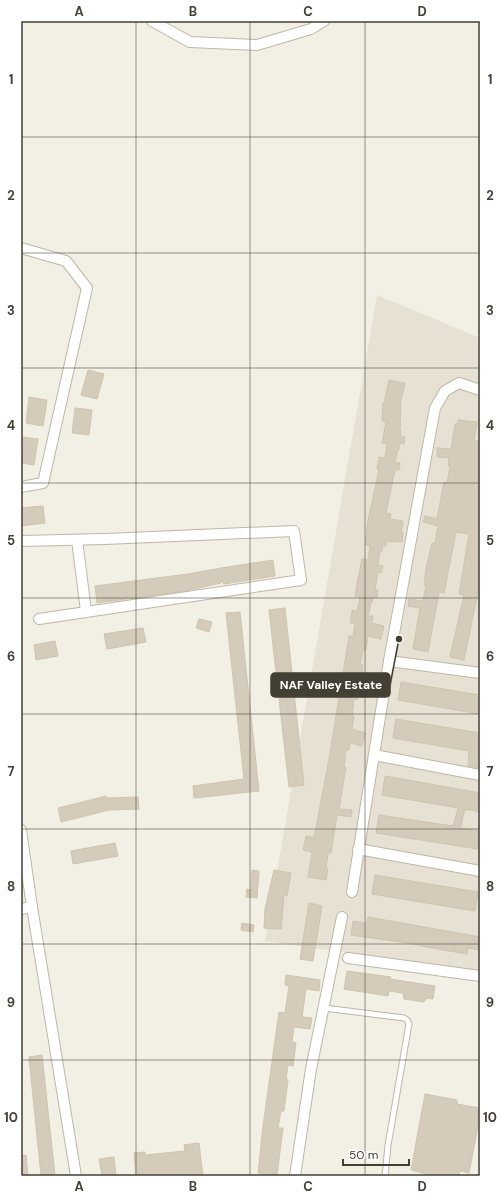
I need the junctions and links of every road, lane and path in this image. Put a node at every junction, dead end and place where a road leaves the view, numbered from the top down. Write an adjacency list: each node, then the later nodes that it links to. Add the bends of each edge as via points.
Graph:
1 (152, 21): 2 (street, via 190,42 257,45 311,29)
2 (324, 21)
3 (21, 248): 5 (street, via 66,261 88,288 43,484)
4 (480, 390): 10 (street, via 459,383 445,390 435,408)
5 (21, 487)
6 (78, 540): 7 (street); 8 (street); 8 (street, via 294,531 301,580)
7 (21, 541)
8 (86, 612): 9 (street)
9 (38, 619)
10 (389, 661): 11 (street); 12 (street)
11 (480, 673)
12 (374, 755): 13 (street); 15 (street)
13 (480, 775)
14 (21, 830): 18 (street)
15 (358, 849): 16 (street); 17 (street)
16 (480, 871)
17 (352, 892)
18 (32, 907): 19 (street); 24 (street)
19 (21, 909)
20 (342, 917): 23 (street)
21 (348, 958): 22 (street)
22 (480, 976)
23 (324, 1008): 25 (street, via 310,1069); 26 (lane, via 404,1018 409,1024)
24 (76, 1176)
25 (295, 1176)
26 (385, 1176)

